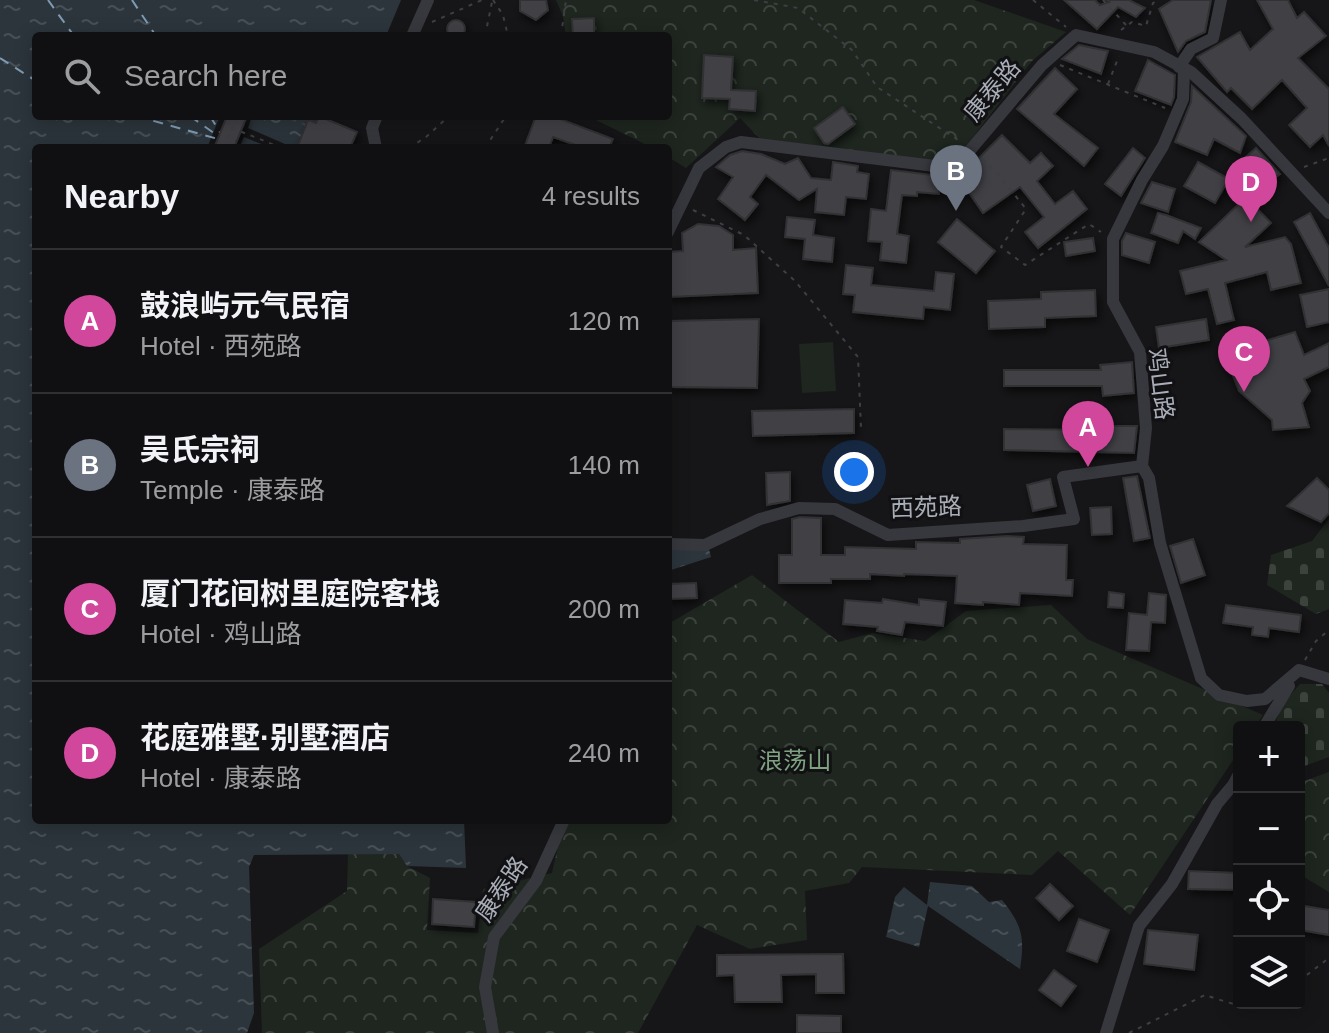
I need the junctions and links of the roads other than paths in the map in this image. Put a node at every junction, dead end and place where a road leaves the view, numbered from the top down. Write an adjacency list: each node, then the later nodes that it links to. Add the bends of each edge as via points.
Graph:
1 (428, 0): 3 (street)
2 (1221, 0): 4 (street, via 1213,38 1191,49)
3 (414, 32)
4 (1182, 68): 7 (street, via 1242,119); 8 (street, 康泰路, via 1154,52 1076,35 966,155 943,167 741,142 699,168); 9 (street, 鸡山路, via 1183,99 1113,239 1113,302 1140,352 1146,428)
5 (375, 120): 6 (street)
6 (375, 144)
7 (1329, 213)
8 (672, 224)
9 (1142, 466): 10 (street, 西苑路, via 1063,477 1074,519 888,535 835,509 799,508 760,519 705,545); 11 (street, 鸡山路, via 1201,678 1219,695 1247,701 1265,699)
10 (672, 544)
11 (1299, 670): 12 (street); 13 (street)
12 (1329, 679)
13 (1268, 721)
14 (1233, 782): 17 (street, via 1172,884 1139,926)
15 (562, 824): 16 (street, 康泰路, via 536,881 494,937 485,987)
16 (493, 1033)
17 (1106, 1033)

